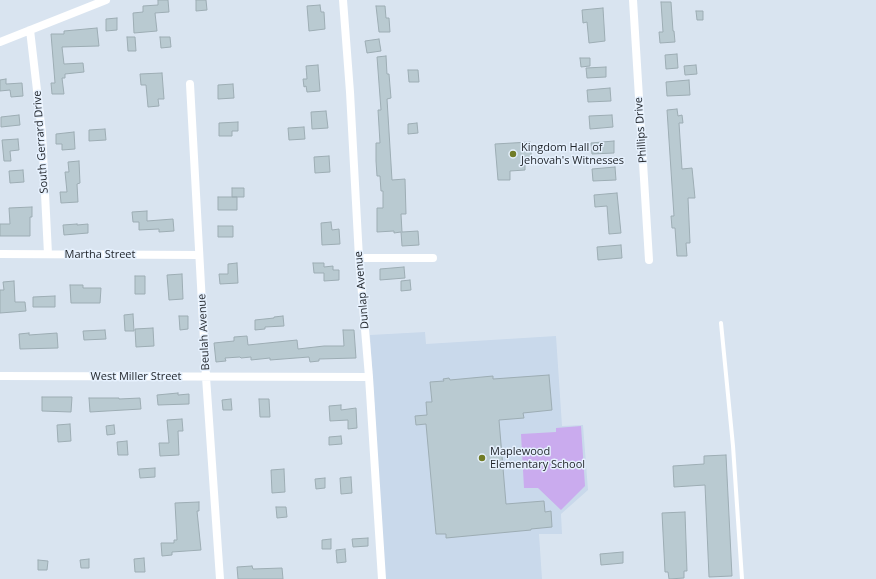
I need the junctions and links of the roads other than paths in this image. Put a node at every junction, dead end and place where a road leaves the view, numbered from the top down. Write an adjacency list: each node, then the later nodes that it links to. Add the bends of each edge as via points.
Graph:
1 (106, 0): 4 (street)
2 (343, 0): 10 (street, Dunlap Avenue)
3 (633, 0): 12 (street, Phillips Drive)
4 (30, 30): 5 (street); 8 (street, South Gerrard Drive, via 42,133)
5 (0, 42)
6 (190, 84): 9 (street, Beulah Avenue)
7 (0, 254): 8 (street, Martha Street)
8 (48, 254): 9 (street, Martha Street)
9 (199, 256): 15 (street, Beulah Avenue)
10 (359, 258): 11 (street); 16 (street, Dunlap Avenue)
11 (433, 258)
12 (649, 260)
13 (721, 323): 19 (lane)
14 (0, 376): 15 (street, West Miller Street)
15 (206, 377): 16 (street, West Miller Street); 17 (street, Beulah Avenue)
16 (369, 377): 18 (street, Dunlap Avenue)
17 (220, 579)
18 (382, 579)
19 (742, 579)

